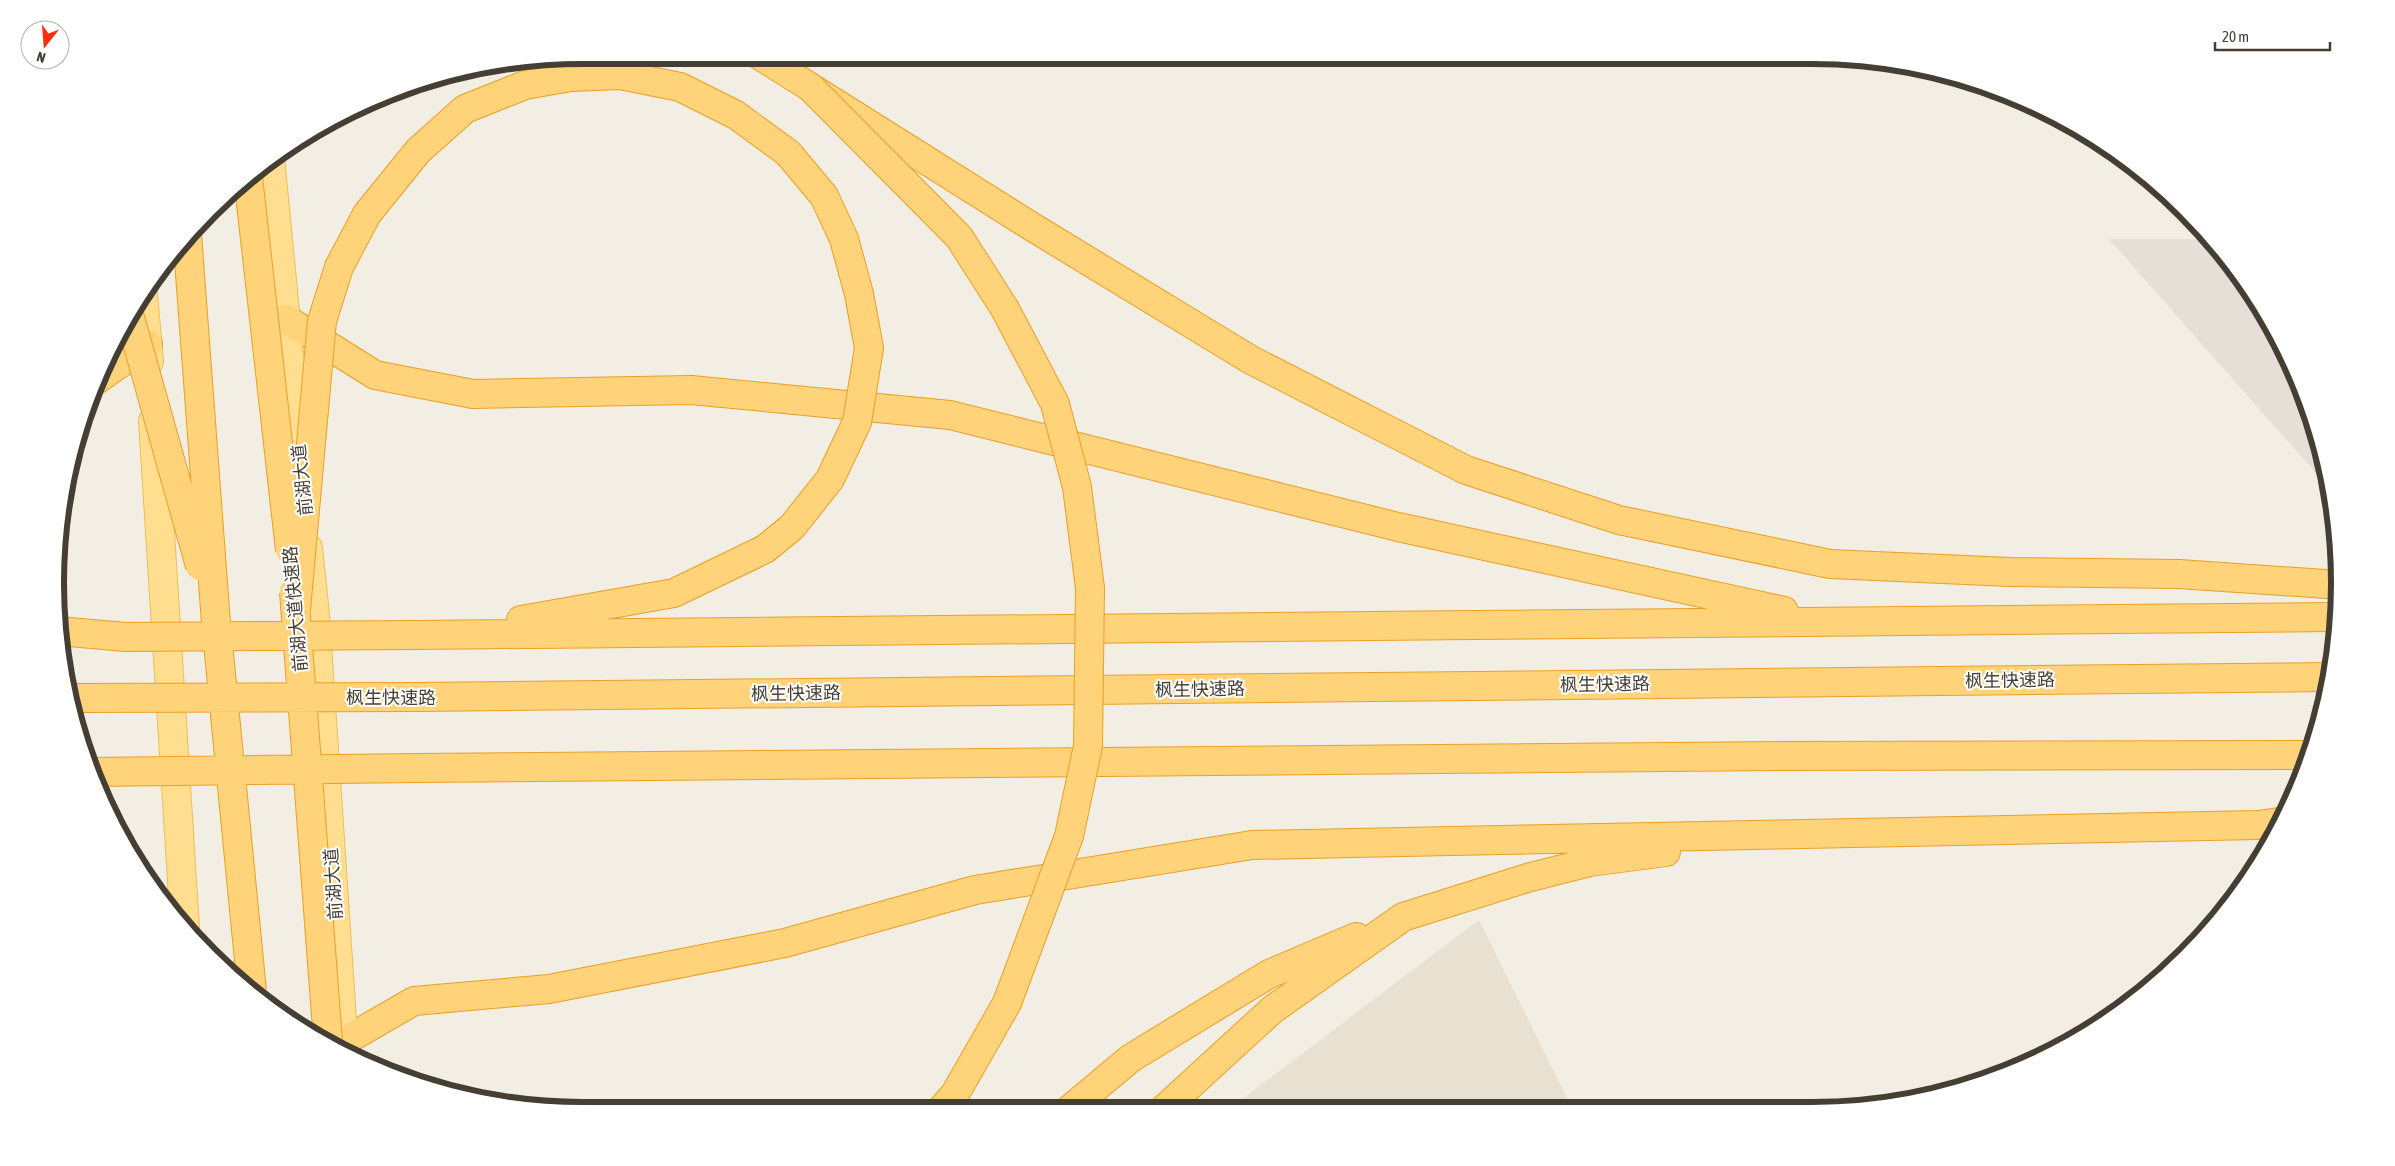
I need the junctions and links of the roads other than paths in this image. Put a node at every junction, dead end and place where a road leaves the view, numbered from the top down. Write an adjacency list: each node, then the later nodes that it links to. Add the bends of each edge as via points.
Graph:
1 (773, 64): 2 (highway)
2 (811, 88): 11 (highway, bridge, via 1251,360 1466,470 1619,520 1830,564 2010,572 2179,574); 32 (highway, bridge, via 959,237 1005,309 1055,404 1077,487 1090,588 1088,746 1069,836 1008,1003)
3 (271, 168): 7 (main road, 前湖大道)
4 (249, 186): 12 (highway, 前湖大道快速路, bridge)
5 (188, 247): 15 (highway, bridge)
6 (144, 306): 9 (main road)
7 (286, 319): 14 (highway, via 375,375 473,394 691,390 950,415 1398,527); 29 (main road, 前湖大道, via 315,614)
8 (132, 325): 15 (highway, bridge)
9 (148, 344): 10 (highway); 26 (main road)
10 (109, 371)
11 (2331, 584)
12 (296, 610): 17 (highway, bridge, via 322,321 339,267 366,214 418,151 465,109 525,85 571,78 620,74 680,87 736,115 788,153 824,196 844,239 859,294 869,348 857,422 830,479 792,527 765,549 674,593); 30 (highway, 前湖大道快速路, bridge)
13 (2330, 617): 14 (highway)
14 (1832, 622): 17 (highway)
15 (216, 623): 28 (highway, bridge)
16 (66, 632): 19 (highway)
17 (416, 635): 19 (highway, bridge)
18 (67, 637): 19 (highway)
19 (126, 637)
20 (2322, 677): 21 (highway, 枫生快速路, bridge)
21 (77, 698)
22 (2302, 755): 23 (highway, bridge, via 1770,756)
23 (99, 772)
24 (2271, 824): 25 (highway)
25 (1802, 835): 27 (highway, via 1590,862); 31 (highway, via 1252,845 975,890 785,943 549,989 414,1001)
26 (184, 915)
27 (1403, 917): 33 (highway, via 1269,974 1131,1058); 34 (highway, via 1272,1010)
28 (251, 982)
29 (338, 1041)
30 (338, 1041)
31 (342, 1043)
32 (948, 1102)
33 (1078, 1102)
34 (1172, 1102)

